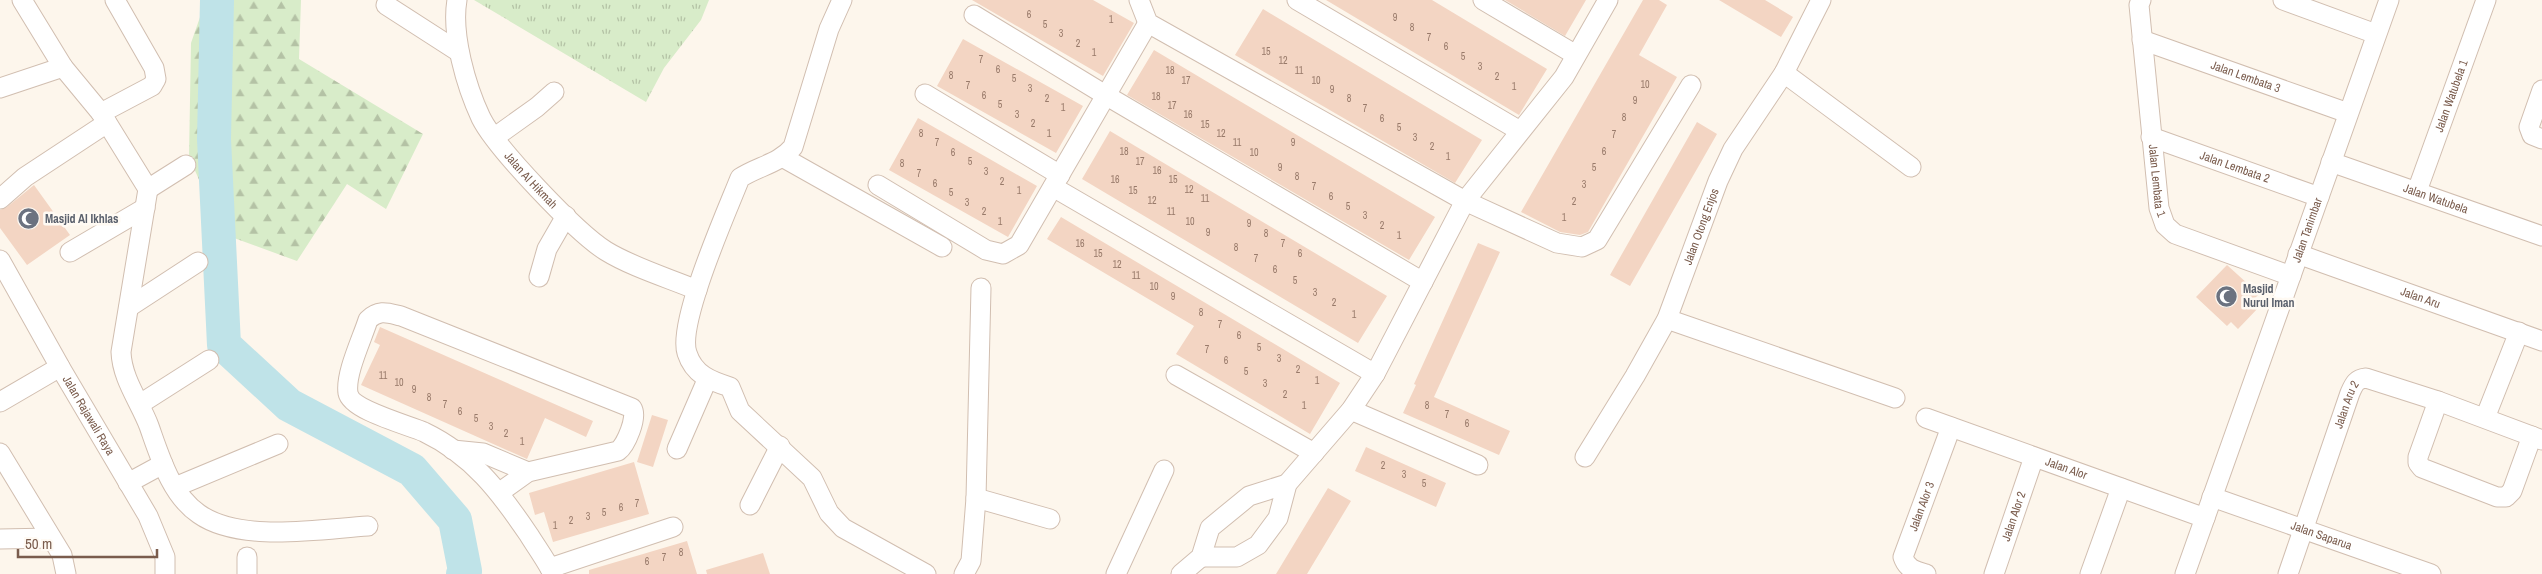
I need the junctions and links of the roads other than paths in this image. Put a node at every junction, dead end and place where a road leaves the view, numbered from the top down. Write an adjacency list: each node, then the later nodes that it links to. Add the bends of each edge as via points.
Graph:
1 (22, 0): 21 (street)
2 (115, 0): 30 (street, via 154,68 156,79 152,86)
3 (457, 0): 19 (street, Jalan Al Hikmah, via 454,16)
4 (842, 0): 35 (street, via 829,28 793,147)
5 (1139, 0): 16 (street)
6 (1297, 0): 31 (street)
7 (1483, 0): 20 (street)
8 (1608, 0): 20 (street)
9 (1822, 0): 22 (street, Jalan Otong Enjos)
10 (2141, 0): 18 (street, Jalan Lembata 1)
11 (2283, 0): 17 (street)
12 (2388, 0): 17 (street, Jalan Tanimbar)
13 (2486, 0): 42 (street, Jalan Watubela 1)
14 (386, 5): 19 (street)
15 (974, 15): 28 (street)
16 (1148, 23): 28 (street); 45 (street)
17 (2376, 34): 29 (street, Jalan Tanimbar)
18 (2142, 40): 29 (street, Jalan Lembata 3); 33 (street, Jalan Lembata 1)
19 (459, 52): 32 (street, Jalan Al Hikmah, via 482,119)
20 (1576, 55): 31 (street, via 1564,77)
21 (62, 67): 24 (street); 30 (street)
22 (1784, 73): 38 (street); 60 (street, Jalan Otong Enjos, via 1733,149)
23 (1691, 85): 45 (street, via 1597,240 1582,247 1557,243)
24 (0, 88)
25 (2542, 90): 34 (street, via 2529,127 2532,135)
26 (554, 92): 32 (street)
27 (925, 94): 39 (street)
28 (1107, 96): 39 (street); 56 (street)
29 (2348, 113): 36 (street, Jalan Tanimbar)
30 (104, 118): 41 (street); 44 (street)
31 (1520, 131): 45 (street)
32 (495, 137): 47 (street, Jalan Al Hikmah)
33 (2151, 137): 43 (street, Jalan Lembata 2); 54 (street, Jalan Lembata 1, via 2164,225 2175,234)
34 (2542, 139)
35 (784, 158): 49 (street); 58 (street, via 754,168 740,178)
36 (2331, 162): 42 (street, Jalan Watubela); 43 (street, Jalan Tanimbar)
37 (186, 165): 41 (street)
38 (1911, 166)
39 (1056, 181): 40 (street, via 1019,245 1003,254 986,250); 65 (street)
40 (878, 185)
41 (148, 189): 46 (street)
42 (2417, 191): 48 (street, Jalan Watubela)
43 (2319, 197): 51 (street, Jalan Tanimbar)
44 (0, 199)
45 (1465, 201): 56 (street)
46 (145, 208): 50 (street); 59 (street)
47 (566, 216): 55 (street, via 547,249); 58 (street, Jalan Al Hikmah, via 585,237 607,252)
48 (2542, 236)
49 (942, 247)
50 (70, 252)
51 (2298, 254): 54 (street, Jalan Tanimbar); 61 (street, Jalan Aru)
52 (0, 260): 64 (street, Jalan Rajawali Raya)
53 (198, 262): 59 (street)
54 (2291, 276): 94 (street, Jalan Tanimbar)
55 (539, 277)
56 (1423, 282): 65 (street)
57 (981, 288): 95 (street)
58 (697, 290): 67 (street, via 686,346 690,361)
59 (129, 307): 71 (street, via 122,365)
60 (1667, 320): 68 (street); 83 (street, Jalan Otong Enjos)
61 (2519, 332): 62 (street, Jalan Aru); 74 (street)
62 (2542, 341)
63 (210, 360): 71 (street)
64 (60, 367): 70 (street); 89 (street, Jalan Rajawali Raya)
65 (1375, 374): 72 (street)
66 (1176, 376): 82 (street)
67 (707, 380): 78 (street, via 730,387 740,411); 79 (street)
68 (1895, 398)
69 (2438, 401): 74 (street, Jalan Aru 2); 76 (street, via 2418,463 2422,468 2497,498 2506,497 2512,491); 101 (street, Jalan Aru 2, via 2366,378 2355,382)
70 (0, 402)
71 (140, 404): 85 (street)
72 (1351, 410): 82 (street); 86 (street)
73 (1926, 418): 75 (street, Jalan Alor)
74 (2485, 418): 76 (street, Jalan Aru 2)
75 (1951, 428): 84 (street, Jalan Alor); 112 (street, Jalan Alor 3, via 1902,556 1912,570)
76 (2537, 438)
77 (278, 444): 91 (street)
78 (780, 446): 96 (street); 108 (street, via 812,478 829,513 843,528)
79 (678, 449)
80 (454, 450): 88 (street, via 483,453); 88 (street, via 425,433 355,405 348,394 350,376 372,315 382,311 401,316 632,408 634,417 618,451); 93 (street)
81 (0, 453): 102 (street)
82 (1314, 453): 90 (street)
83 (1585, 457)
84 (2034, 457): 92 (street, Jalan Alor); 113 (street, Jalan Alor 2)
85 (163, 464): 89 (street); 91 (street)
86 (1478, 465)
87 (1164, 470): 110 (street)
88 (528, 472): 93 (street)
89 (128, 483): 107 (street, Jalan Rajawali Raya, via 162,548)
90 (1287, 484): 104 (street, via 1250,496 1210,528); 104 (street, via 1278,518 1258,545 1237,557)
91 (175, 487): 99 (street, via 198,514 240,529 284,531)
92 (2121, 488): 97 (street, Jalan Alor); 114 (street)
93 (500, 492): 105 (street)
94 (2212, 497): 97 (street, Jalan Tanimbar); 101 (street, Jalan Saparua)
95 (976, 498): 98 (street); 109 (street, via 971,561)
96 (750, 505)
97 (2205, 518): 115 (street, Jalan Tanimbar)
98 (1050, 519)
99 (368, 526)
100 (673, 527): 105 (street)
101 (2304, 529): 116 (street); 117 (street, Jalan Saparua)
102 (51, 538): 103 (street); 106 (street, via 62,555)
103 (0, 539)
104 (1201, 557): 111 (street)
105 (551, 571)
106 (66, 574)
107 (165, 574)
108 (926, 574)
109 (964, 574)
110 (1116, 574)
111 (1181, 574)
112 (1926, 574)
113 (1994, 574)
114 (2090, 574)
115 (2185, 574)
116 (2288, 574)
117 (2431, 574)

